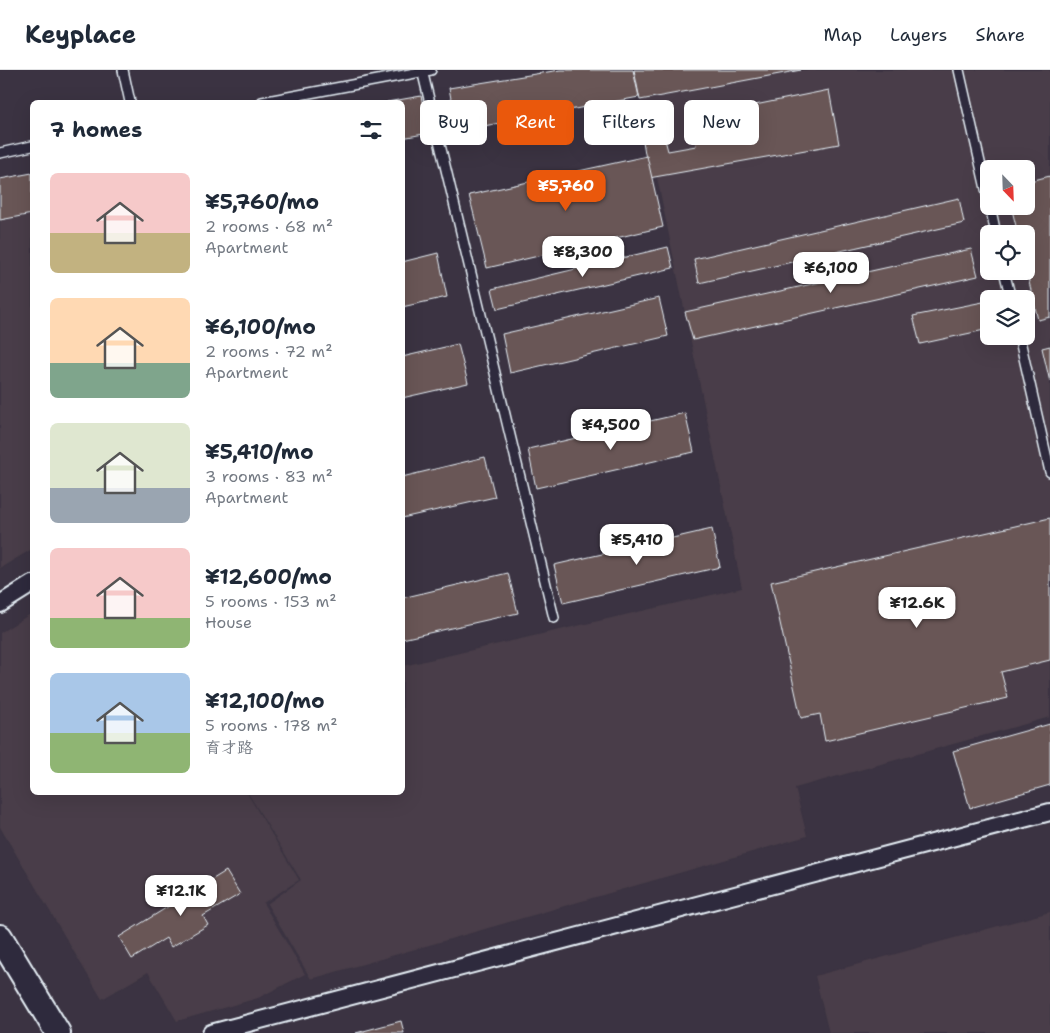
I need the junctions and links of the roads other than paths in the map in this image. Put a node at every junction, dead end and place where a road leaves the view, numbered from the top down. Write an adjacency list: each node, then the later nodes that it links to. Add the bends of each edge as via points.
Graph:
1 (123, 70): 4 (lane)
2 (959, 70): 8 (lane)
3 (426, 71): 5 (lane); 13 (lane)
4 (130, 100)
5 (273, 100)
6 (30, 146): 7 (lane)
7 (0, 153)
8 (980, 162)
9 (1021, 345): 10 (lane)
10 (1050, 472)
11 (30, 585): 12 (street)
12 (0, 604)
13 (554, 618)
14 (1050, 812): 17 (street)
15 (0, 937): 16 (street)
16 (58, 1033)
17 (211, 1033)

